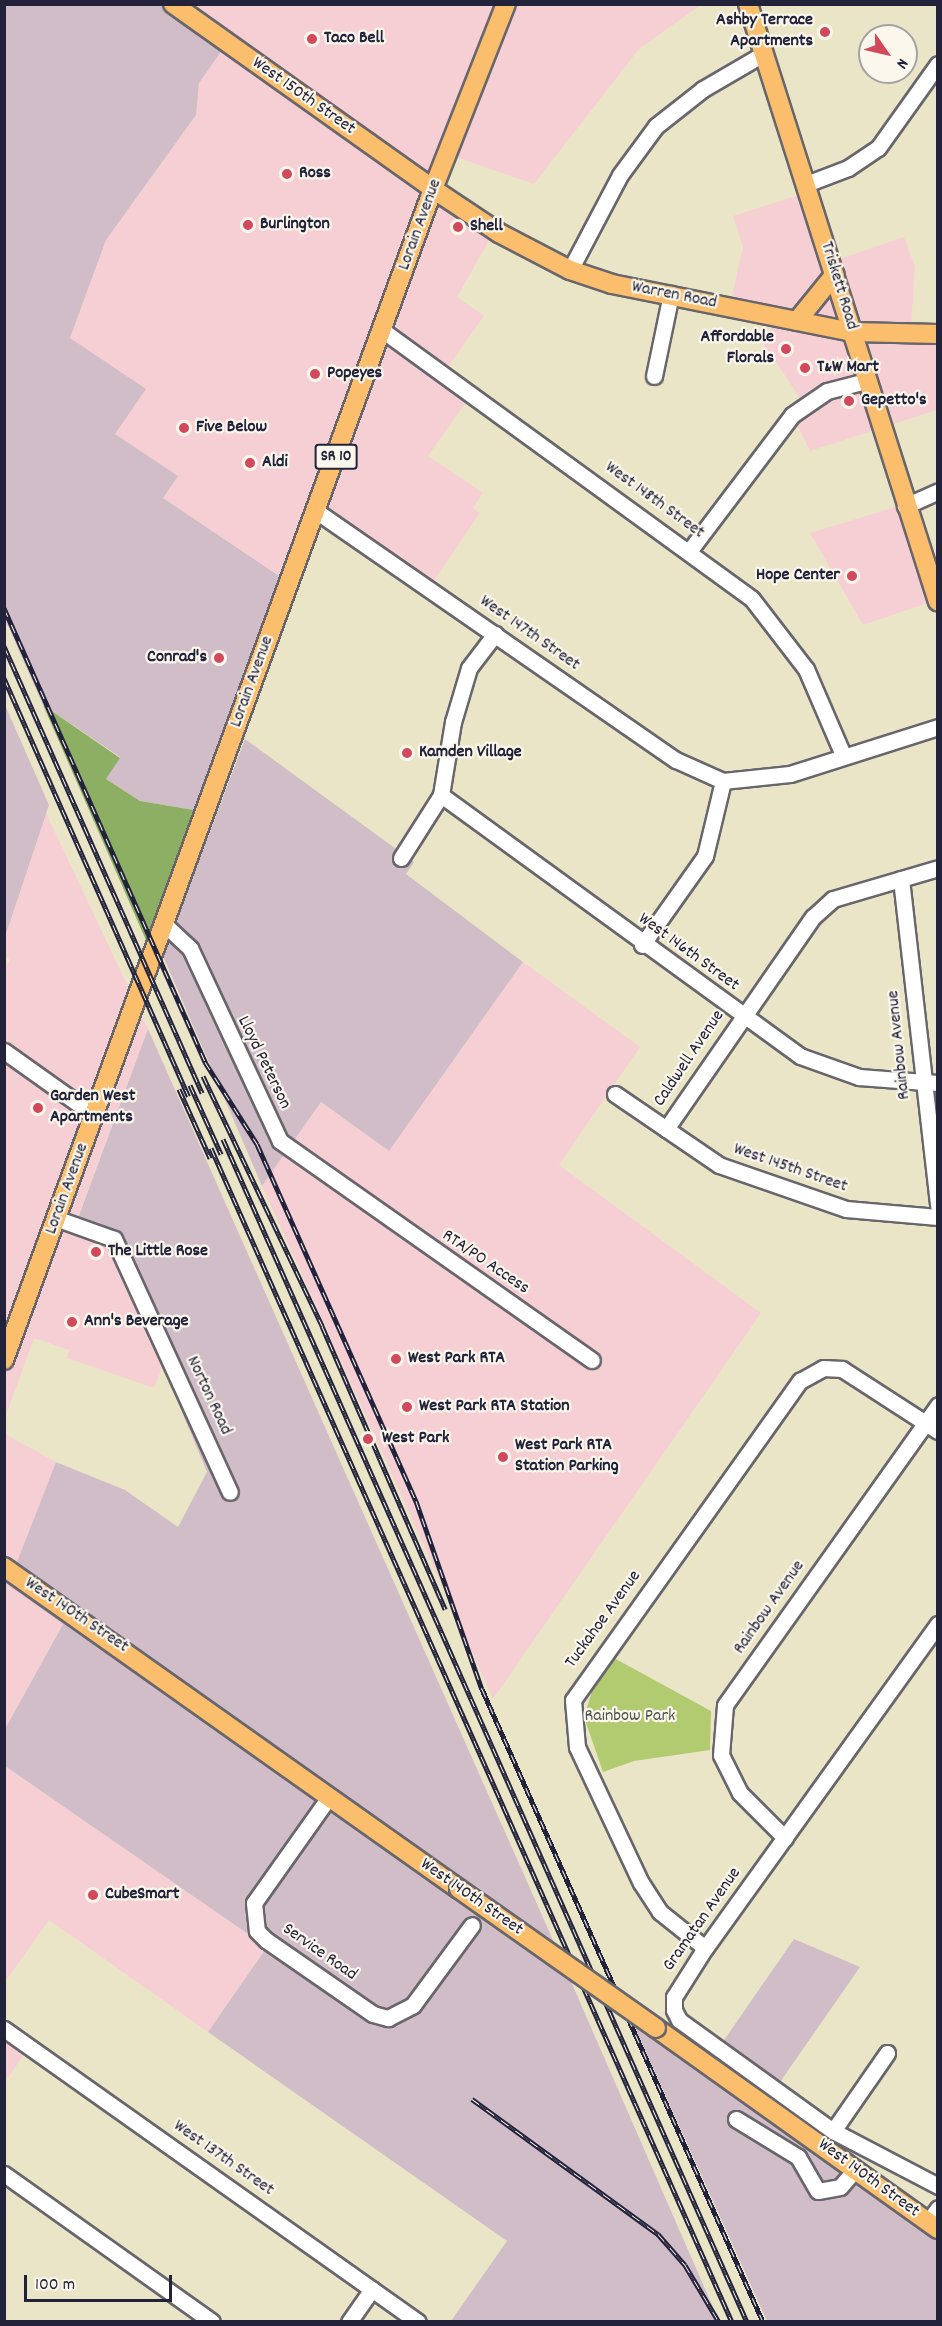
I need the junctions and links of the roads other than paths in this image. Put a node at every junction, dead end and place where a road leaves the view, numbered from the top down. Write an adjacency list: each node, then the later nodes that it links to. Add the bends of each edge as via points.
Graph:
1 (173, 4): 7 (main road, West 150th Street)
2 (506, 4): 7 (main road, Lorain Avenue / SR 10)
3 (748, 4): 4 (main road, Triskett Road)
4 (763, 54): 6 (main road, Triskett Road); 8 (street, via 703,89 656,126 620,175)
5 (938, 64): 6 (street, via 878,148 849,168)
6 (806, 184): 9 (main road, Triskett Road)
7 (433, 189): 8 (main road, Warren Road, via 499,233); 12 (main road, Lorain Avenue / SR 10)
8 (570, 270): 10 (main road, Warren Road)
9 (835, 274): 11 (main road); 13 (main road, Triskett Road)
10 (671, 294): 11 (main road, Warren Road); 15 (street)
11 (797, 321): 13 (main road, Warren Road)
12 (382, 330): 19 (main road, Lorain Avenue / SR 10); 20 (street, West 148th Street)
13 (853, 332): 14 (main road, Warren Road); 16 (main road, Triskett Road)
14 (938, 334)
15 (654, 376)
16 (866, 381): 18 (main road, Triskett Road); 20 (street, via 827,391 792,415)
17 (938, 491): 18 (street)
18 (905, 506): 21 (main road, Triskett Road)
19 (316, 511): 22 (street, West 147th Street); 30 (main road, Lorain Avenue / SR 10)
20 (690, 550): 24 (street, West 148th Street, via 780,629 827,708)
21 (938, 602)
22 (495, 634): 25 (street, West 147th Street, via 676,760); 26 (street, via 469,668 453,722)
23 (938, 727): 24 (street)
24 (843, 755): 25 (street, via 790,774)
25 (723, 781): 31 (street, via 705,856)
26 (441, 795): 27 (street); 31 (street, West 146th Street)
27 (401, 858)
28 (938, 868): 29 (street, Caldwell Avenue)
29 (901, 879): 32 (street, Caldwell Avenue, via 833,899 800,934); 34 (street, Rainbow Avenue)
30 (164, 923): 36 (main road, Lorain Avenue / SR 10); 38 (street, Lloyd Peterson, via 190,948 280,1141)
31 (642, 945): 32 (street, West 146th Street)
32 (743, 1017): 34 (street, West 146th Street, via 825,1068); 37 (street, Caldwell Avenue)
33 (4, 1052): 36 (street)
34 (931, 1084): 39 (street, Rainbow Avenue)
35 (615, 1094): 37 (street, West 145th Street)
36 (94, 1115): 41 (main road, Lorain Avenue / SR 10)
37 (666, 1129): 40 (street, West 145th Street, via 719,1165 846,1209)
38 (356, 1198): 43 (street, RTA/PO Access)
39 (938, 1206)
40 (938, 1217)
41 (58, 1219): 42 (main road, Lorain Avenue / SR 10); 46 (street, Norton Road, via 114,1239)
42 (4, 1360)
43 (592, 1360)
44 (938, 1405): 45 (street, Rainbow Avenue)
45 (932, 1427): 50 (street, Rainbow Avenue, via 725,1705 721,1755 740,1793); 52 (street, Tuckahoe Avenue, via 860,1376 823,1368 800,1382 573,1700 577,1747 641,1883 660,1912)
46 (230, 1492)
47 (4, 1567): 49 (main road, West 140th Street)
48 (938, 1624): 50 (street, Gramatan Avenue)
49 (329, 1797): 51 (street, Service Road, via 254,1903 257,1931 266,1940 374,2014 388,2018 413,2005); 57 (main road, West 140th Street, bridge)
50 (785, 1838): 52 (street, Gramatan Avenue)
51 (472, 1925)
52 (705, 1948): 56 (street, Gramatan Avenue, via 674,1996 679,2020)
53 (4, 2029): 61 (street, West 137th Street)
54 (887, 2053): 56 (street)
55 (736, 2119): 57 (street, via 798,2157 818,2191 840,2187)
56 (833, 2131): 59 (street, Gramatan Avenue)
57 (855, 2170): 60 (main road, West 140th Street)
58 (4, 2174): 62 (street)
59 (938, 2186)
60 (934, 2220)
61 (372, 2289): 63 (street); 64 (street, West 137th Street)
62 (212, 2322)
63 (349, 2322)
64 (418, 2322)

